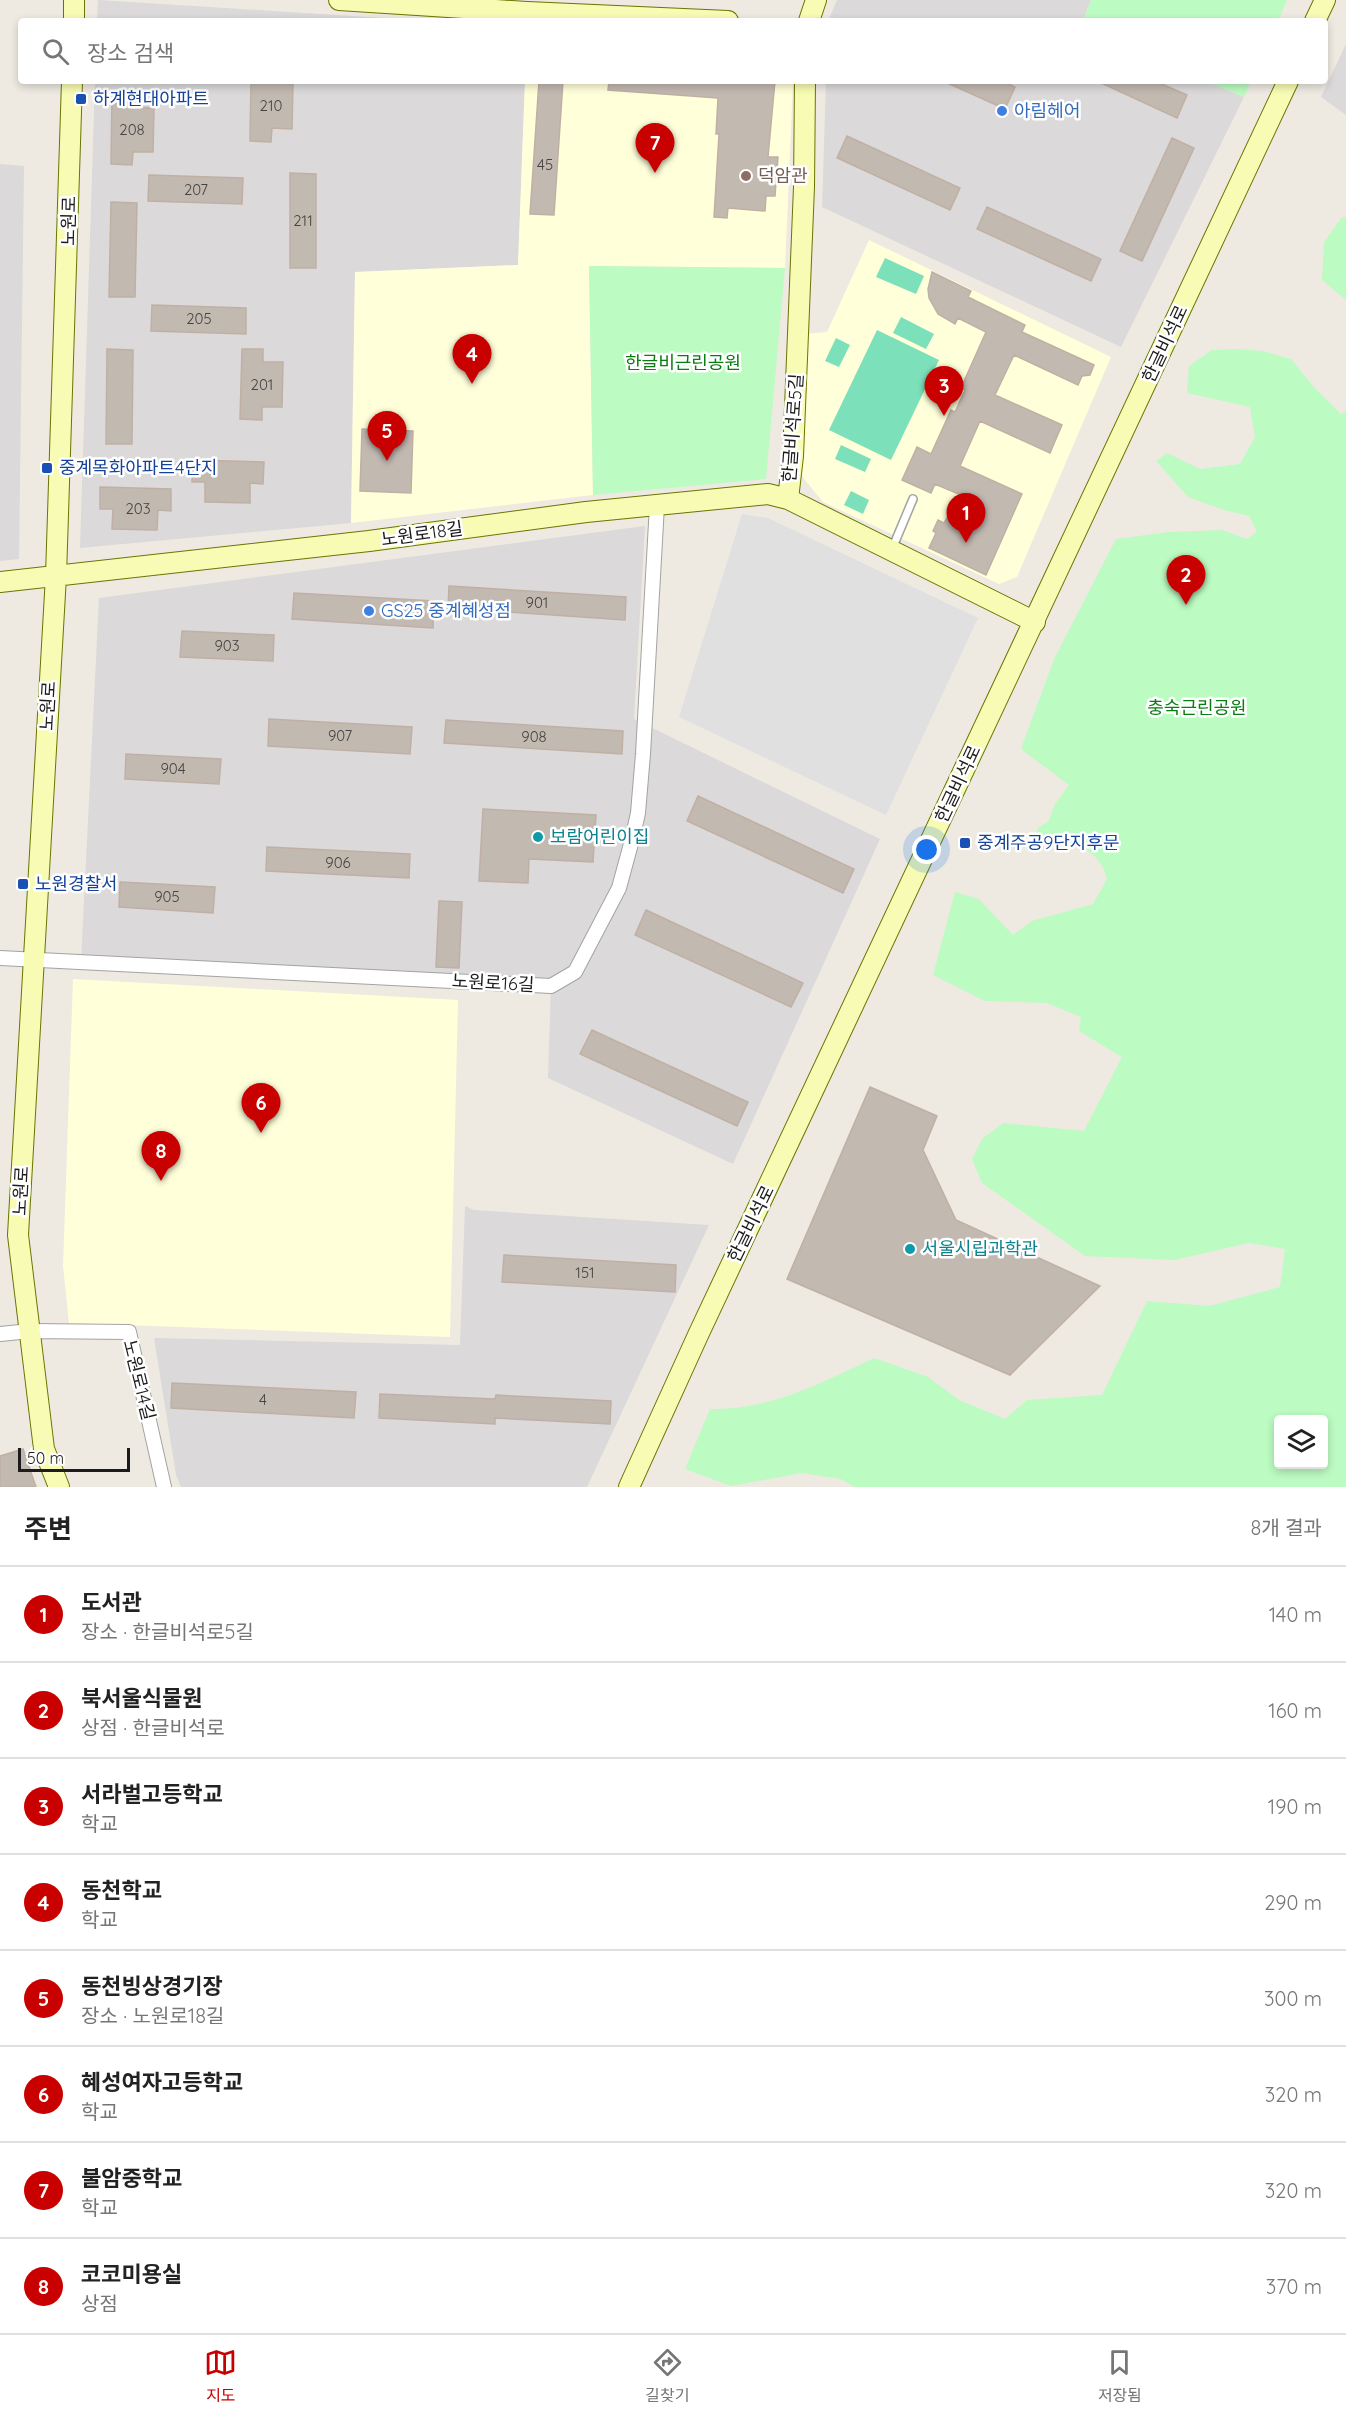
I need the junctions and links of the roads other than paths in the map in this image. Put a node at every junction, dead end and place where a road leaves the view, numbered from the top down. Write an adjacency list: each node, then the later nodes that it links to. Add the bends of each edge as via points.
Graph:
1 (74, 0): 5 (main road)
2 (339, 0): 6 (main road)
3 (816, 0): 7 (main road)
4 (1325, 0): 8 (main road)
5 (74, 18)
6 (657, 18)
7 (810, 18)
8 (1316, 18)
9 (72, 84): 16 (main road, 노원로)
10 (806, 84): 13 (main road, 한글비석로5길, via 793,456)
11 (1287, 84): 18 (main road, 한글비석로)
12 (913, 499): 15 (lane)
13 (788, 500): 14 (main road, 노원로18길, via 768,494); 15 (main road, 한글비석로5길)
14 (657, 505): 16 (main road, 노원로18길); 20 (street, 노원로16길, via 638,813 619,888 575,972 550,986)
15 (891, 550): 18 (main road, 한글비석로5길)
16 (56, 576): 17 (main road, 노원로18길); 20 (main road, 노원로)
17 (0, 582)
18 (1035, 621): 25 (main road, 한글비석로)
19 (0, 958): 20 (street, 노원로16길)
20 (34, 960): 21 (main road, 노원로, via 18,1235)
21 (30, 1330): 22 (street); 23 (main road, 노원로, via 44,1449); 24 (street, 노원로14길, via 129,1332)
22 (0, 1334)
23 (59, 1487)
24 (164, 1487)
25 (629, 1487)

